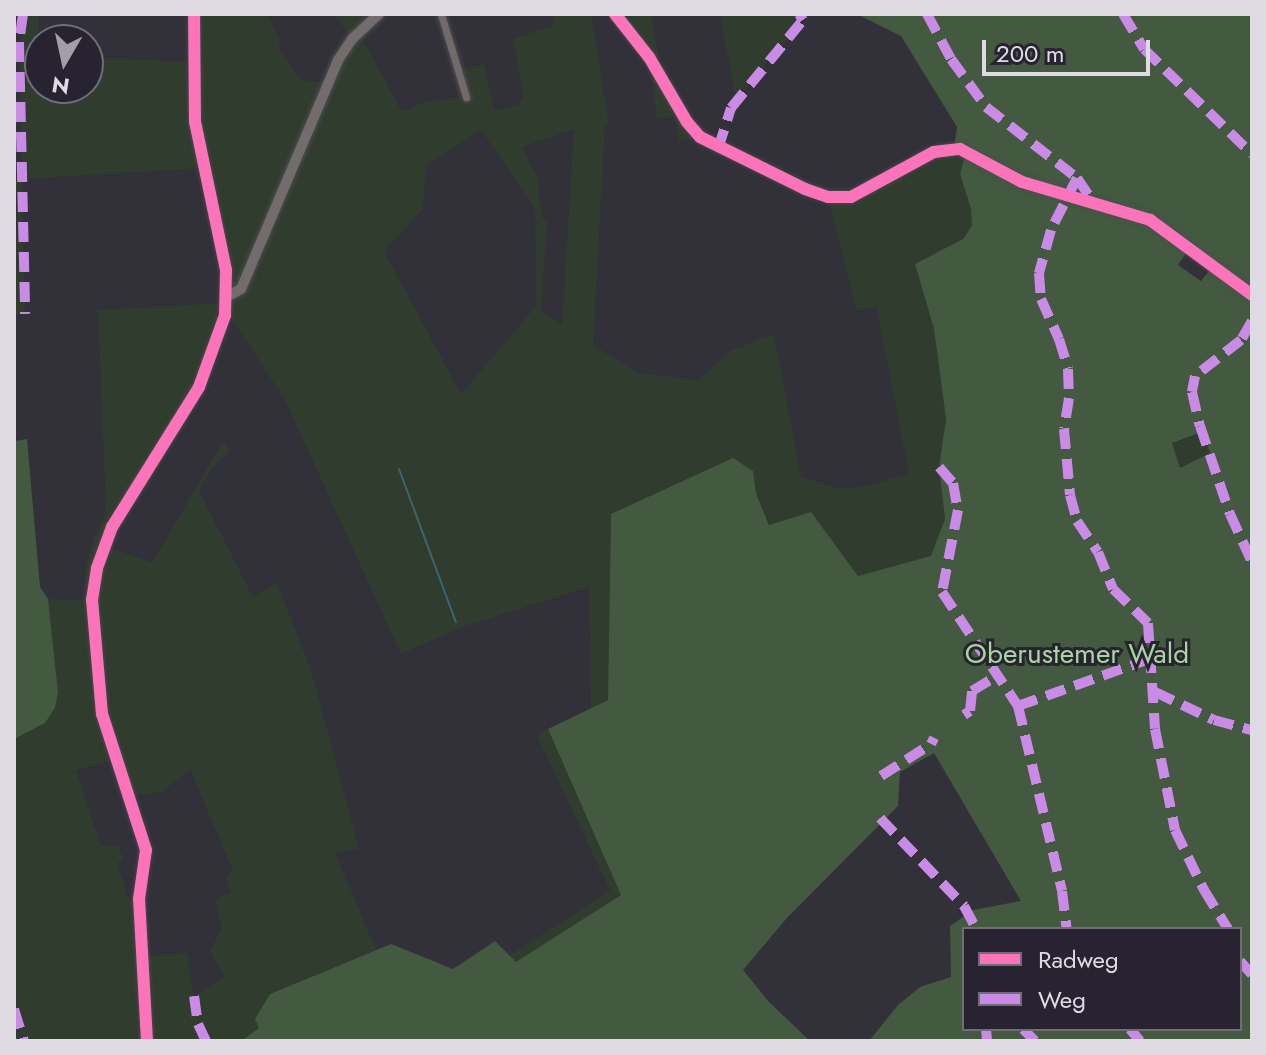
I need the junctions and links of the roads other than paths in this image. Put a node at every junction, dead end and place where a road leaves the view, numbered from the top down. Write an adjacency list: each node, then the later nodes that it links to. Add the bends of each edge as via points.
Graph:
1 (194, 14): 7 (street, via 195,121)
2 (379, 14): 7 (street, via 338,60 241,289)
3 (441, 14): 5 (street)
4 (615, 14): 6 (street, via 700,137 818,195 862,193 947,148 973,154 1053,193 1150,220)
5 (466, 97)
6 (1252, 295)
7 (228, 296): 8 (street, via 222,329 199,387 104,545 92,600 102,714 146,850 139,899)
8 (147, 1041)

